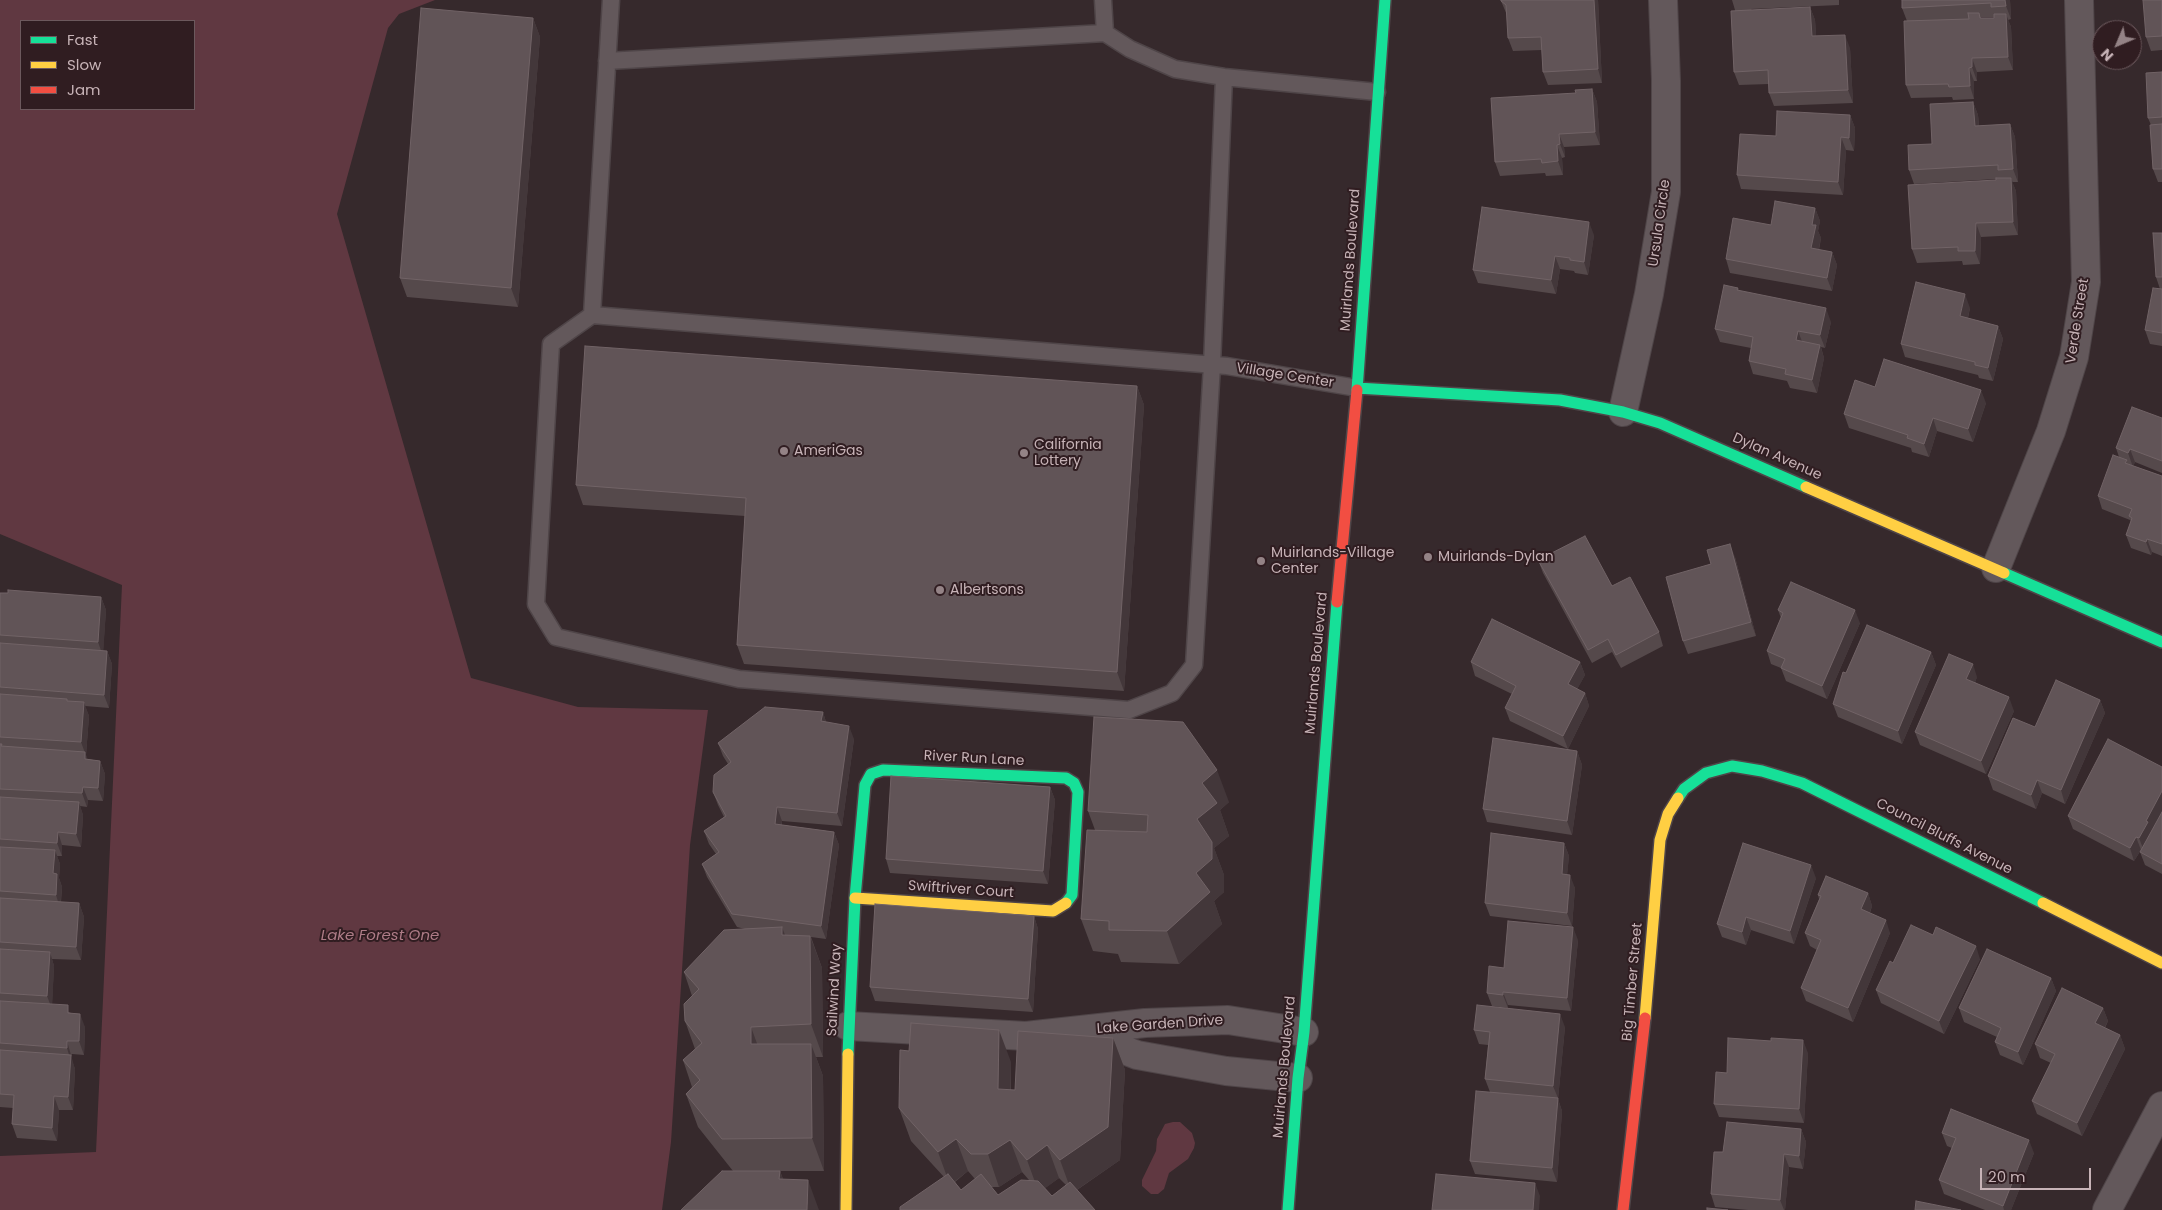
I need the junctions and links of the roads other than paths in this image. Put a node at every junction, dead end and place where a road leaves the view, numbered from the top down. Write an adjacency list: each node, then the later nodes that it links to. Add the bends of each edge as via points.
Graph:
1 (611, 0): 7 (lane)
2 (1103, 0): 6 (lane)
3 (1385, 0): 9 (street, Muirlands Boulevard)
4 (1663, 0): 13 (street, Ursula Circle, via 1666,192 1650,294)
5 (2079, 0): 14 (street, Verde Street, via 2086,282 2074,357 2051,430)
6 (1105, 33): 7 (lane); 8 (lane, via 1175,70)
7 (607, 61): 10 (lane)
8 (1224, 77): 9 (lane); 11 (lane)
9 (1377, 92): 12 (street, Muirlands Boulevard)
10 (592, 315): 11 (lane, Village Center); 11 (lane, via 551,344 536,604 556,637 739,679 1129,710 1172,693 1194,665)
11 (1212, 365): 12 (lane, Village Center)
12 (1357, 388): 13 (street, Dylan Avenue, via 1560,400); 23 (street, Muirlands Boulevard, via 1329,682)
13 (1623, 412): 14 (street, Dylan Avenue, via 1697,438)
14 (1996, 568): 15 (street, Dylan Avenue)
15 (2162, 642)
16 (1706, 773): 20 (street, Council Bluffs Avenue, via 1732,766 1802,783); 29 (street, Big Timber Street, via 1684,789 1668,814 1660,840 1645,1022)
17 (872, 774): 18 (street, Sailwind Way, via 865,786); 19 (street, River Run Lane, via 883,770 1066,778 1074,783 1078,792 1072,895)
18 (855, 898): 19 (street, Swiftriver Court, via 1053,911); 21 (street, Sailwind Way)
19 (1064, 905)
20 (2162, 963)
21 (848, 1026): 22 (street, Lake Garden Drive, via 1026,1036); 27 (street, Sailwind Way)
22 (1075, 1031): 23 (street, Lake Garden Drive, via 1145,1023 1228,1020); 24 (street, Lake Garden Drive, via 1138,1055)
23 (1304, 1032): 24 (street, Muirlands Boulevard)
24 (1298, 1078): 28 (street, Muirlands Boulevard)
25 (2162, 1106): 26 (street)
26 (2153, 1144): 30 (street)
27 (846, 1210)
28 (1288, 1210)
29 (1623, 1210)
30 (2107, 1210)

